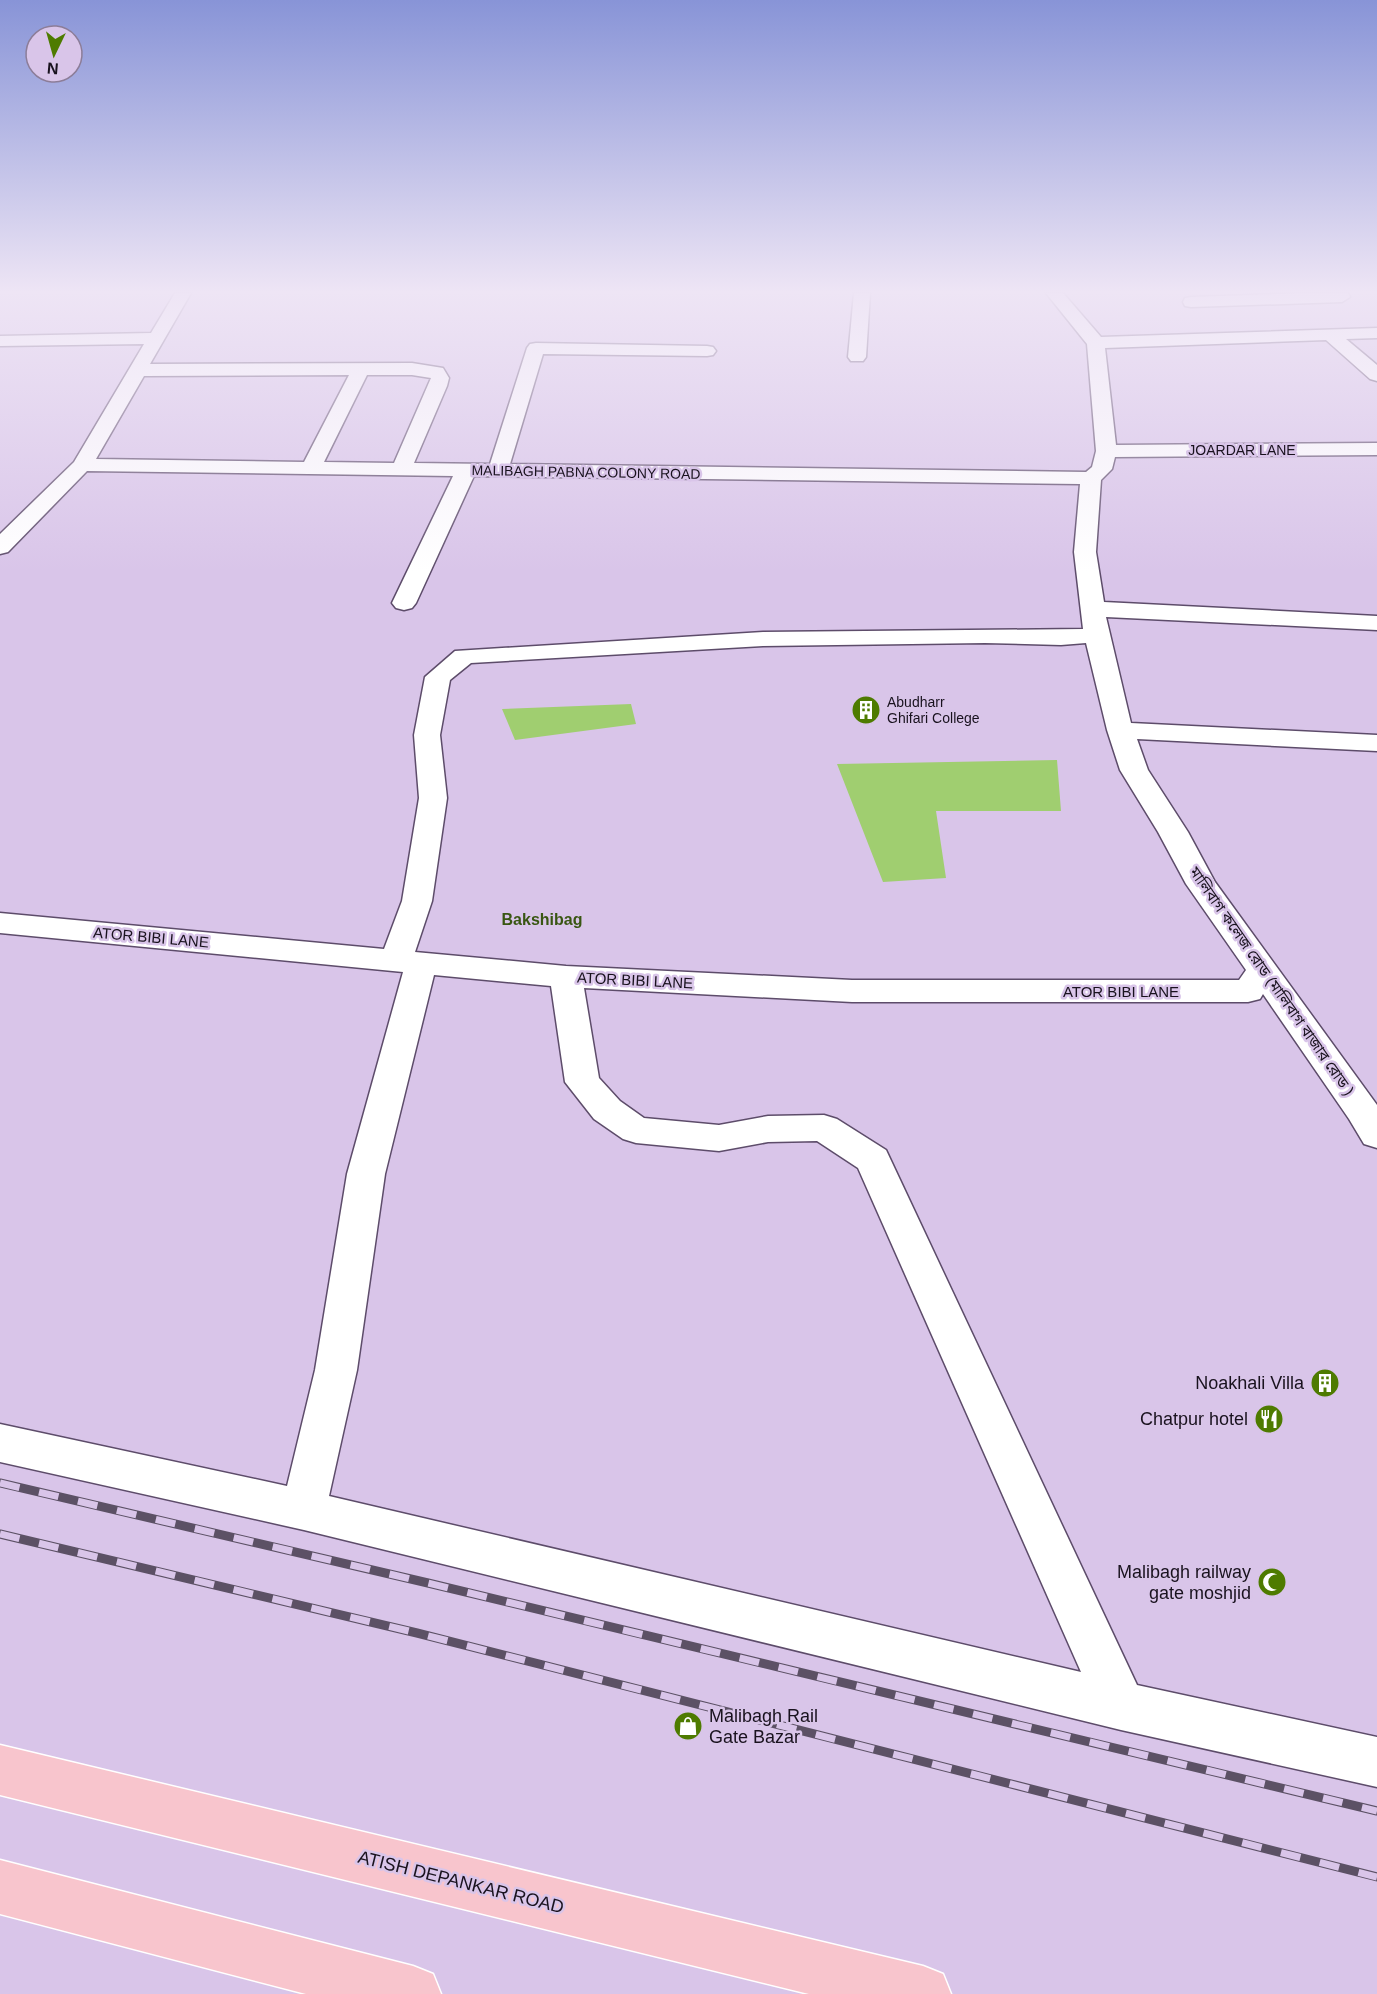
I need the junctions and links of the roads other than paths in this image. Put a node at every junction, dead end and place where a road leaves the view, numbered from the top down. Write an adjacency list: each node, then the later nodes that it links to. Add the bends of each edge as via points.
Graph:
1 (129, 386): 8 (street)
2 (352, 386): 9 (street)
3 (438, 386): 10 (street)
4 (524, 386): 12 (street)
5 (1100, 386): 7 (street)
6 (1377, 449): 7 (street, JOARDAR LANE)
7 (1106, 451): 13 (street, মালিবাগ কলেজ রোড (মালিবাগ বাজার রোড ), via 1102,469)
8 (82, 465): 9 (street, MALIBAGH PABNA COLONY ROAD); 14 (street)
9 (311, 468): 10 (street, MALIBAGH PABNA COLONY ROAD)
10 (400, 470): 11 (street, MALIBAGH PABNA COLONY ROAD)
11 (466, 471): 12 (street, MALIBAGH PABNA COLONY ROAD); 15 (street)
12 (498, 471): 13 (street, MALIBAGH PABNA COLONY ROAD)
13 (1091, 478): 16 (street, মালিবাগ কলেজ রোড (মালিবাগ বাজার রোড ), via 1085,552)
14 (0, 547)
15 (404, 603)
16 (1095, 622): 17 (street); 18 (street, মালিবাগ কলেজ রোড (মালিবাগ বাজার রোড )); 21 (street, via 1061,638 763,639 464,656 438,677 427,735 433,798)
17 (1377, 623)
18 (1120, 730): 19 (street); 22 (street, মালিবাগ কলেজ রোড (মালিবাগ বাজার রোড ), via 1134,770 1200,884)
19 (1377, 743)
20 (0, 923): 21 (street, ATOR BIBI LANE)
21 (408, 962): 23 (street, ATOR BIBI LANE); 26 (street, via 366,1174 336,1370)
22 (1262, 971): 23 (street, ATOR BIBI LANE, via 1248,991 852,991); 24 (street, মালিবাগ কলেজ রোড (মালিবাগ বাজার রোড ))
23 (566, 977): 27 (street, via 582,1082 607,1110 636,1130 718,1138 768,1129 824,1128 873,1160)
24 (1372, 1118)
25 (0, 1443): 26 (street)
26 (304, 1510): 27 (street)
27 (1121, 1706): 28 (street)
28 (1377, 1762)
29 (0, 1770): 32 (main road, ATISH DEPANKAR ROAD)
30 (0, 1887): 31 (main road)
31 (413, 1994)
32 (923, 1994)

